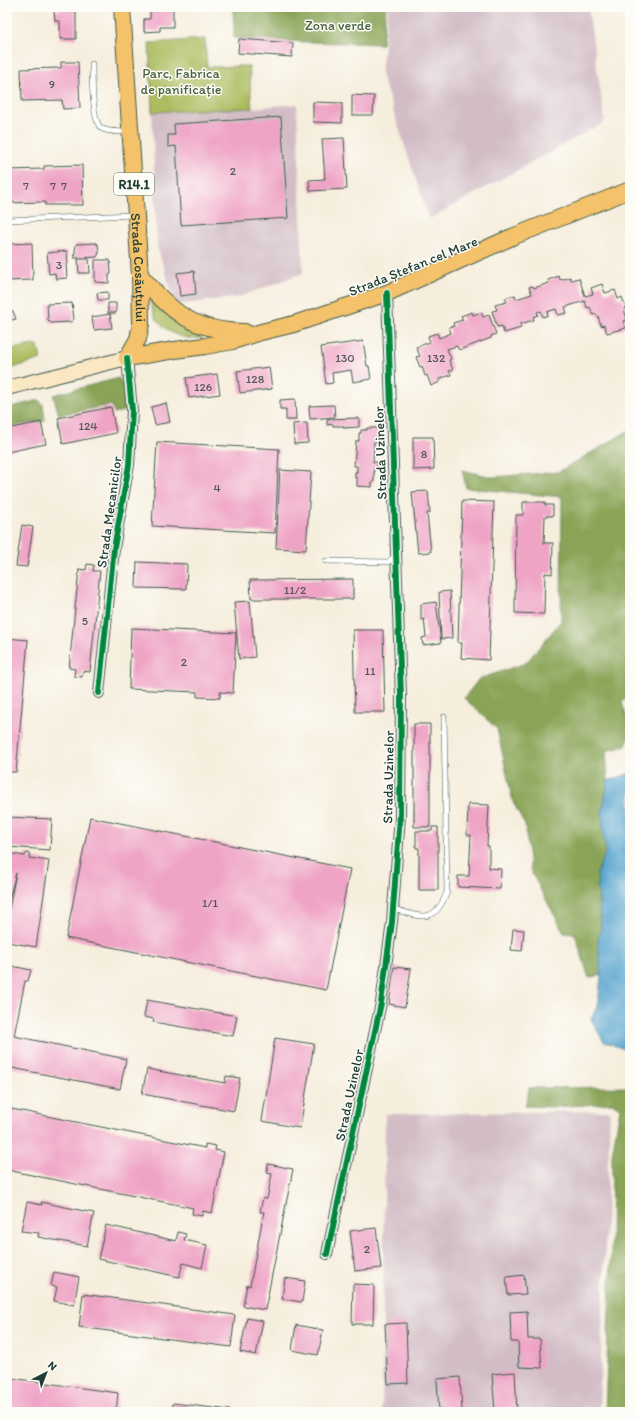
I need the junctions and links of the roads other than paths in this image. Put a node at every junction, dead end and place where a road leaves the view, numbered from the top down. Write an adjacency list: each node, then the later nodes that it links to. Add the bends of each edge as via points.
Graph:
1 (122, 7): 3 (main road, Strada Cosăuțului / R14.1)
2 (92, 64): 3 (lane, via 95,119 100,127 109,131)
3 (130, 132): 5 (main road, Strada Cosăuțului / R14.1)
4 (630, 190): 8 (main road, Strada Ștefan cel Mare)
5 (136, 215): 6 (lane); 7 (main road, Strada Cosăuțului / R14.1)
6 (7, 220)
7 (140, 275): 9 (main road, via 175,311 198,324 228,331); 10 (main road, Strada Cosăuțului / R14.1, via 141,324 138,339)
8 (387, 293): 9 (main road, Strada Ștefan cel Mare, via 294,324); 12 (street, Strada Uzinelor)
9 (261, 332): 10 (main road, Strada Ștefan cel Mare, via 205,346)
10 (127, 358): 11 (main road, Strada Ștefan cel Mare); 14 (street, Strada Mecanicilor, via 132,410 129,465 114,548)
11 (7, 388)
12 (396, 555): 13 (lane, via 388,562); 16 (street, Strada Uzinelor, via 401,696 400,809)
13 (326, 561)
14 (99, 693)
15 (444, 717): 16 (lane, via 447,892 439,908 433,914 424,917)
16 (392, 909): 17 (street, Strada Uzinelor, via 382,1003)
17 (327, 1254)

